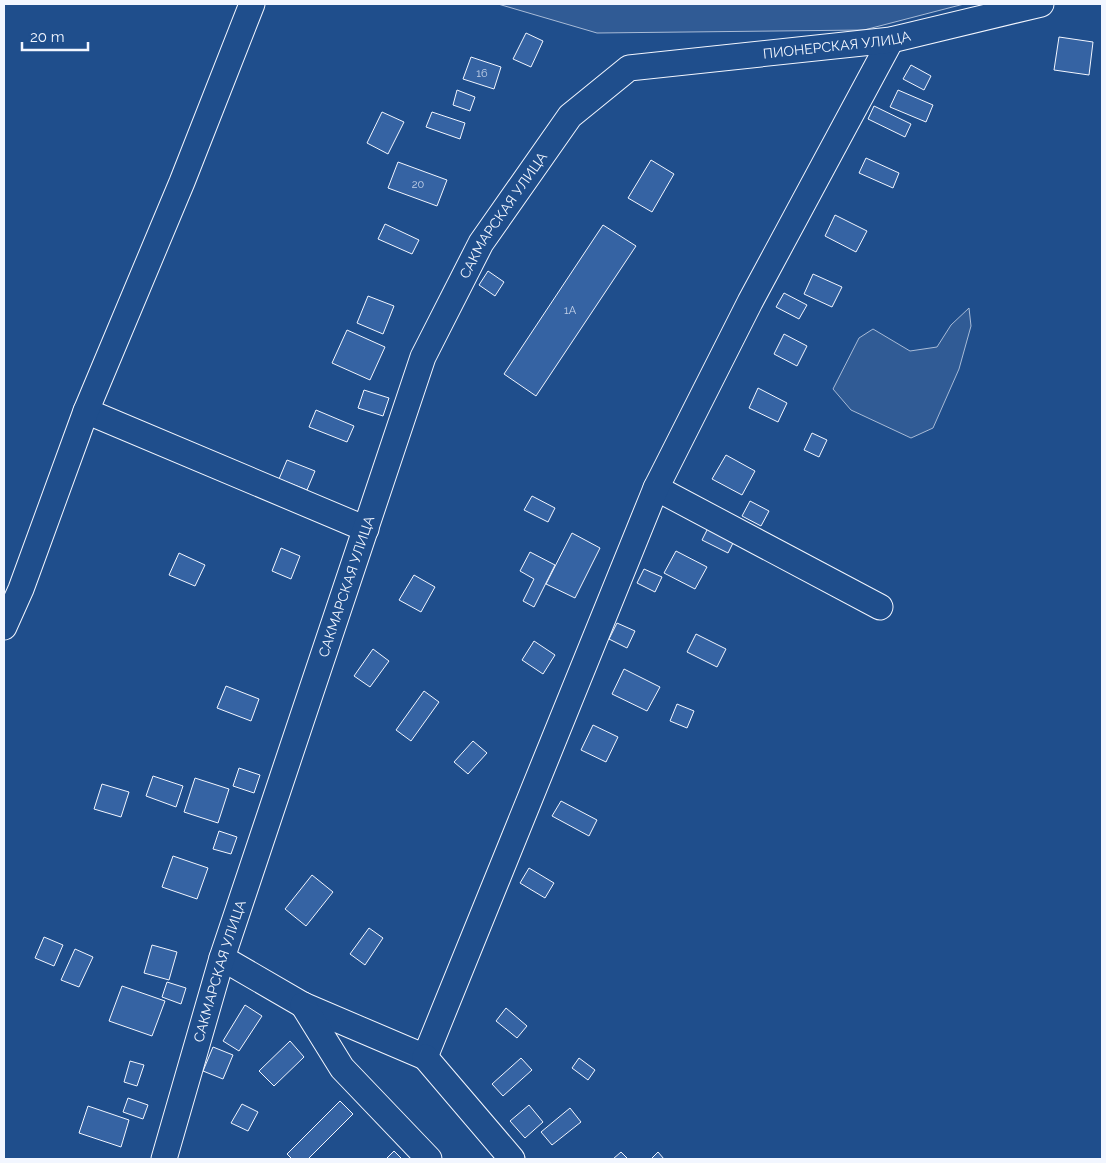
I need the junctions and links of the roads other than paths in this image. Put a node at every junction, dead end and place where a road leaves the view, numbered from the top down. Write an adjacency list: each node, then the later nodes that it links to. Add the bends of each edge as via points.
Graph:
1 (252, 4): 5 (street)
2 (1041, 4): 3 (street, ПИОНЕРСКАЯ УЛИЦА)
3 (891, 40): 4 (street, ПИОНЕРСКАЯ УЛИЦА); 6 (street, via 750,302)
4 (629, 68): 7 (street, САКМАРСКАЯ УЛИЦА, via 570,116 482,243 423,357)
5 (86, 411): 7 (street); 9 (street)
6 (656, 488): 8 (street); 12 (street)
7 (366, 529): 10 (street, САКМАРСКАЯ УЛИЦА)
8 (880, 607)
9 (4, 628)
10 (222, 958): 11 (street); 13 (street, САКМАРСКАЯ УЛИЦА)
11 (303, 1005): 12 (street); 14 (street, via 342,1068)
12 (425, 1057): 15 (street)
13 (164, 1159)
14 (429, 1159)
15 (512, 1159)

